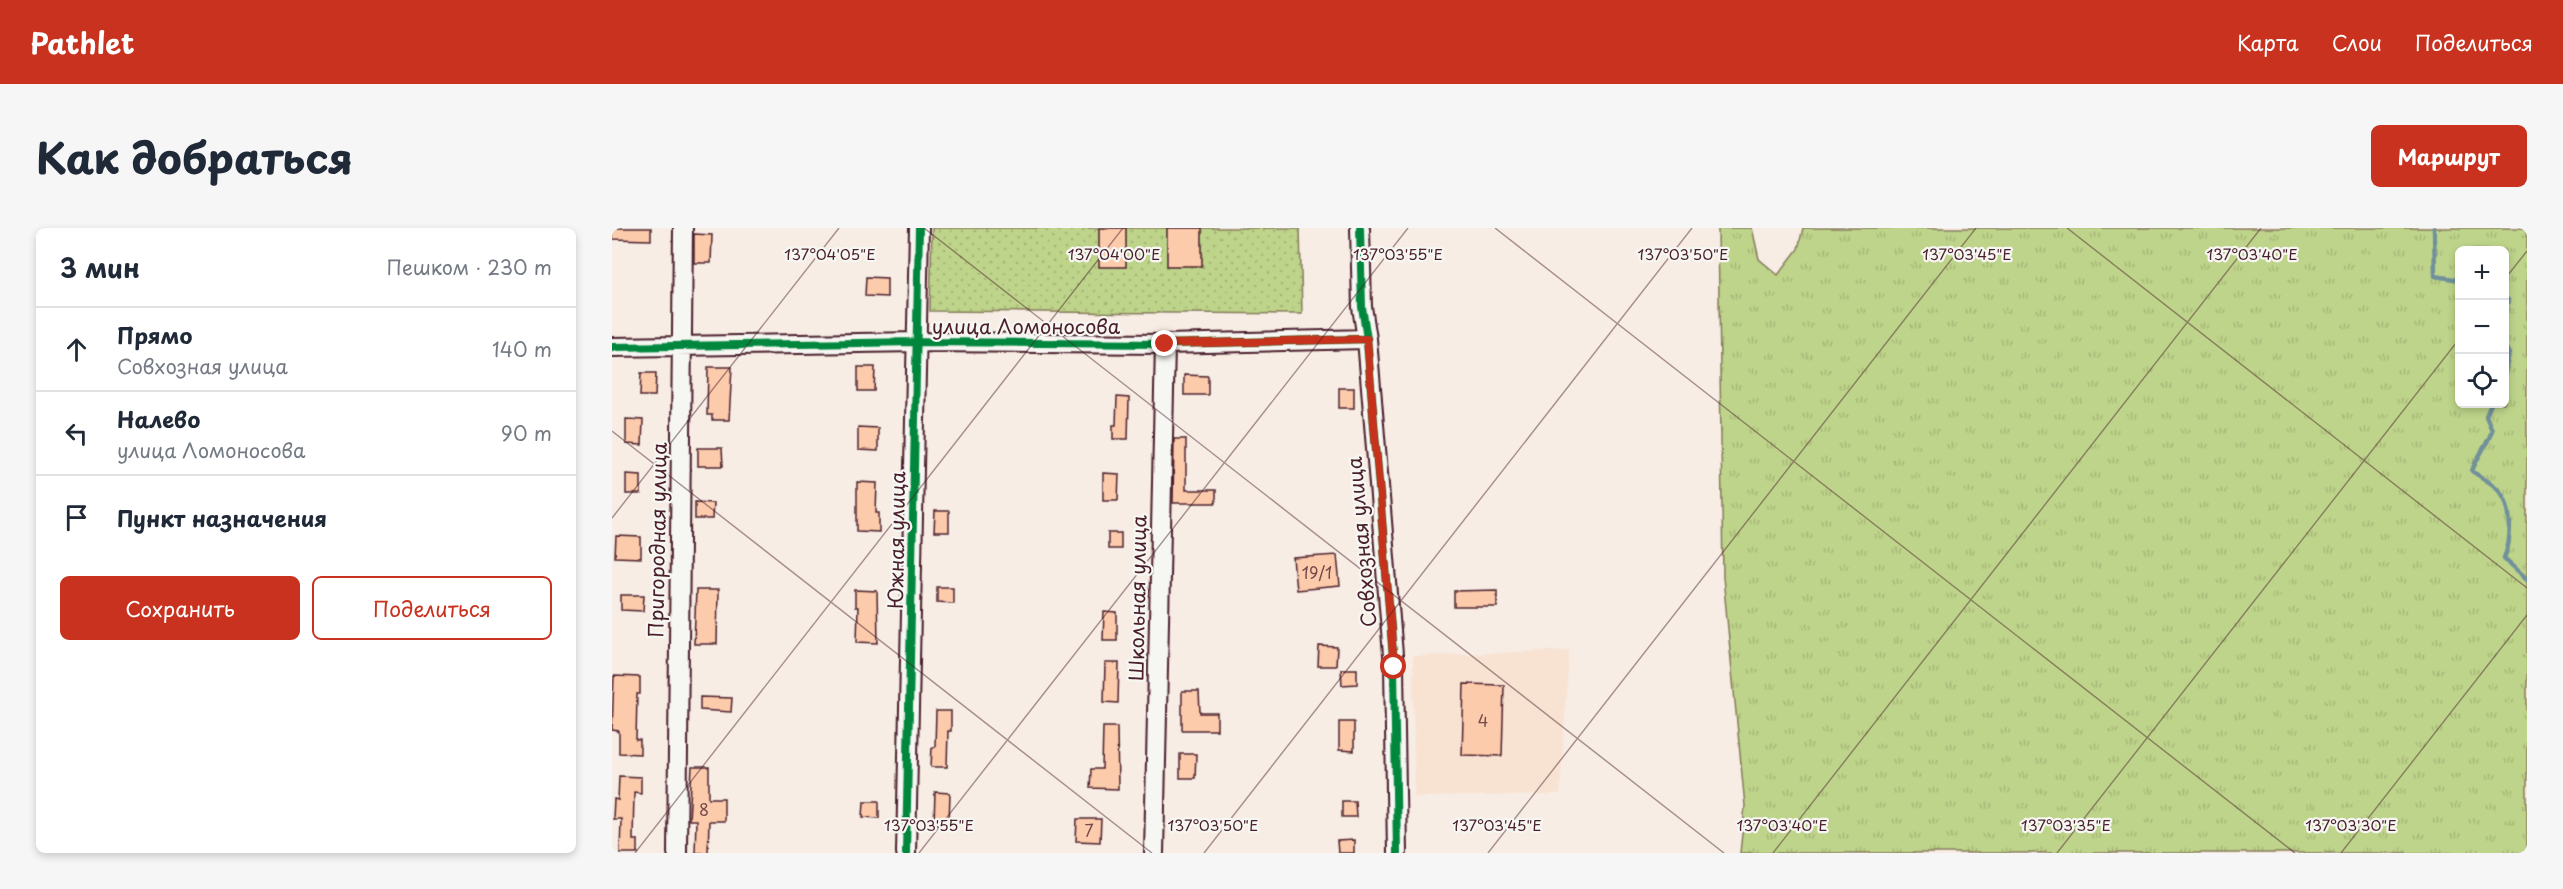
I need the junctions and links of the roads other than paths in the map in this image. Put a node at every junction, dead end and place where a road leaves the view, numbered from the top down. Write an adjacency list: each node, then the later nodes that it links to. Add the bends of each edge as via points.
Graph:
1 (683, 228): 8 (street, Пригородная улица)
2 (919, 228): 5 (street, Южная улица)
3 (1360, 228): 4 (street, Совхозная улица)
4 (1367, 339): 6 (street, улица Ломоносова); 12 (street, Совхозная улица, via 1394,667)
5 (917, 342): 6 (street, улица Ломоносова); 8 (street, улица Ломоносова); 10 (street, Южная улица)
6 (1165, 344): 11 (street, Школьная улица)
7 (612, 347): 8 (street, улица Ломоносова)
8 (682, 347): 9 (street, Пригородная улица)
9 (677, 853)
10 (906, 853)
11 (1154, 853)
12 (1397, 853)

